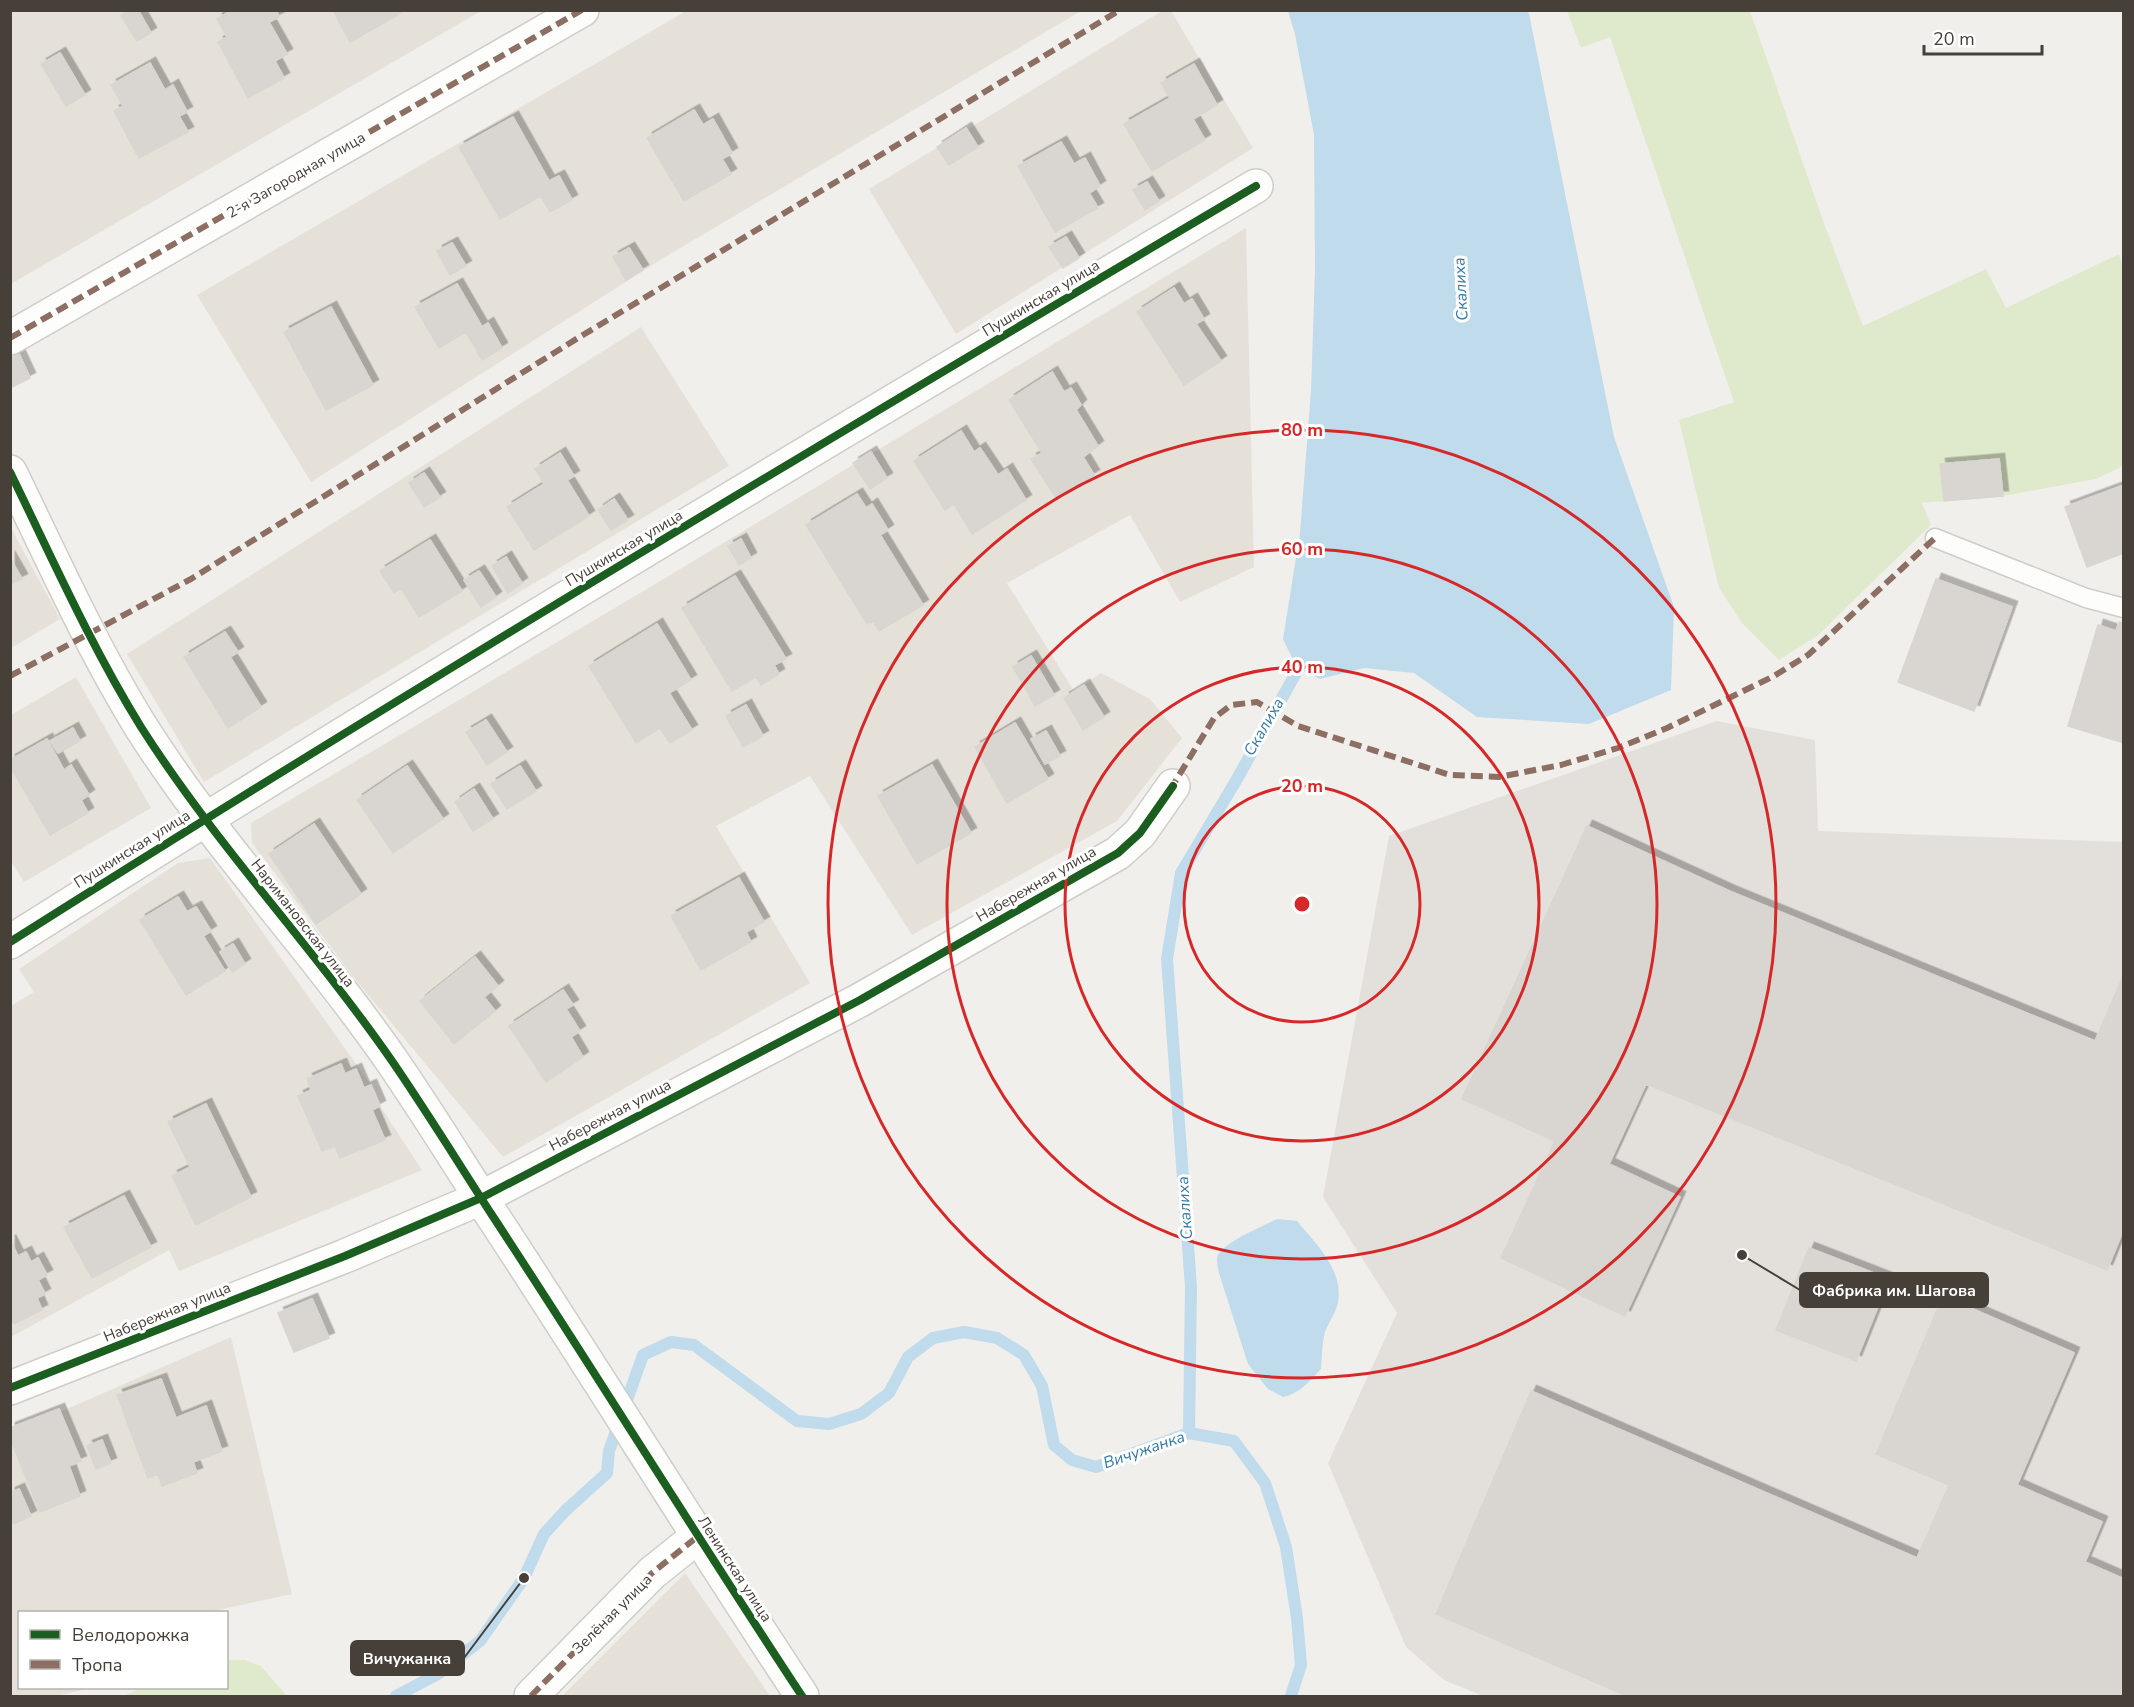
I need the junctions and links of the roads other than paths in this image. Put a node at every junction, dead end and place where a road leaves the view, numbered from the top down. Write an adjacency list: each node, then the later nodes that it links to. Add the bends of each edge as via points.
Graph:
1 (582, 10): 3 (street, 2-я Загородная улица)
2 (1256, 186): 8 (street, Пушкинская улица, via 886,405)
3 (10, 338)
4 (10, 472): 8 (street, Наримановская улица, via 89,634 141,726)
5 (1935, 538): 6 (lane, via 2086,598)
6 (2124, 608)
7 (1173, 786): 10 (street, Набережная улица, via 1140,833 1118,853 860,1000)
8 (204, 819): 9 (street, Пушкинская улица); 10 (street, Наримановская улица, via 391,1060)
9 (10, 942)
10 (481, 1198): 11 (street, Наримановская улица); 12 (street, Набережная улица)
11 (598, 1377): 13 (street, Ленинская улица)
12 (10, 1388)
13 (698, 1537): 14 (street, Зелёная улица, via 652,1573); 15 (street, Ленинская улица)
14 (531, 1696)
15 (802, 1696)

